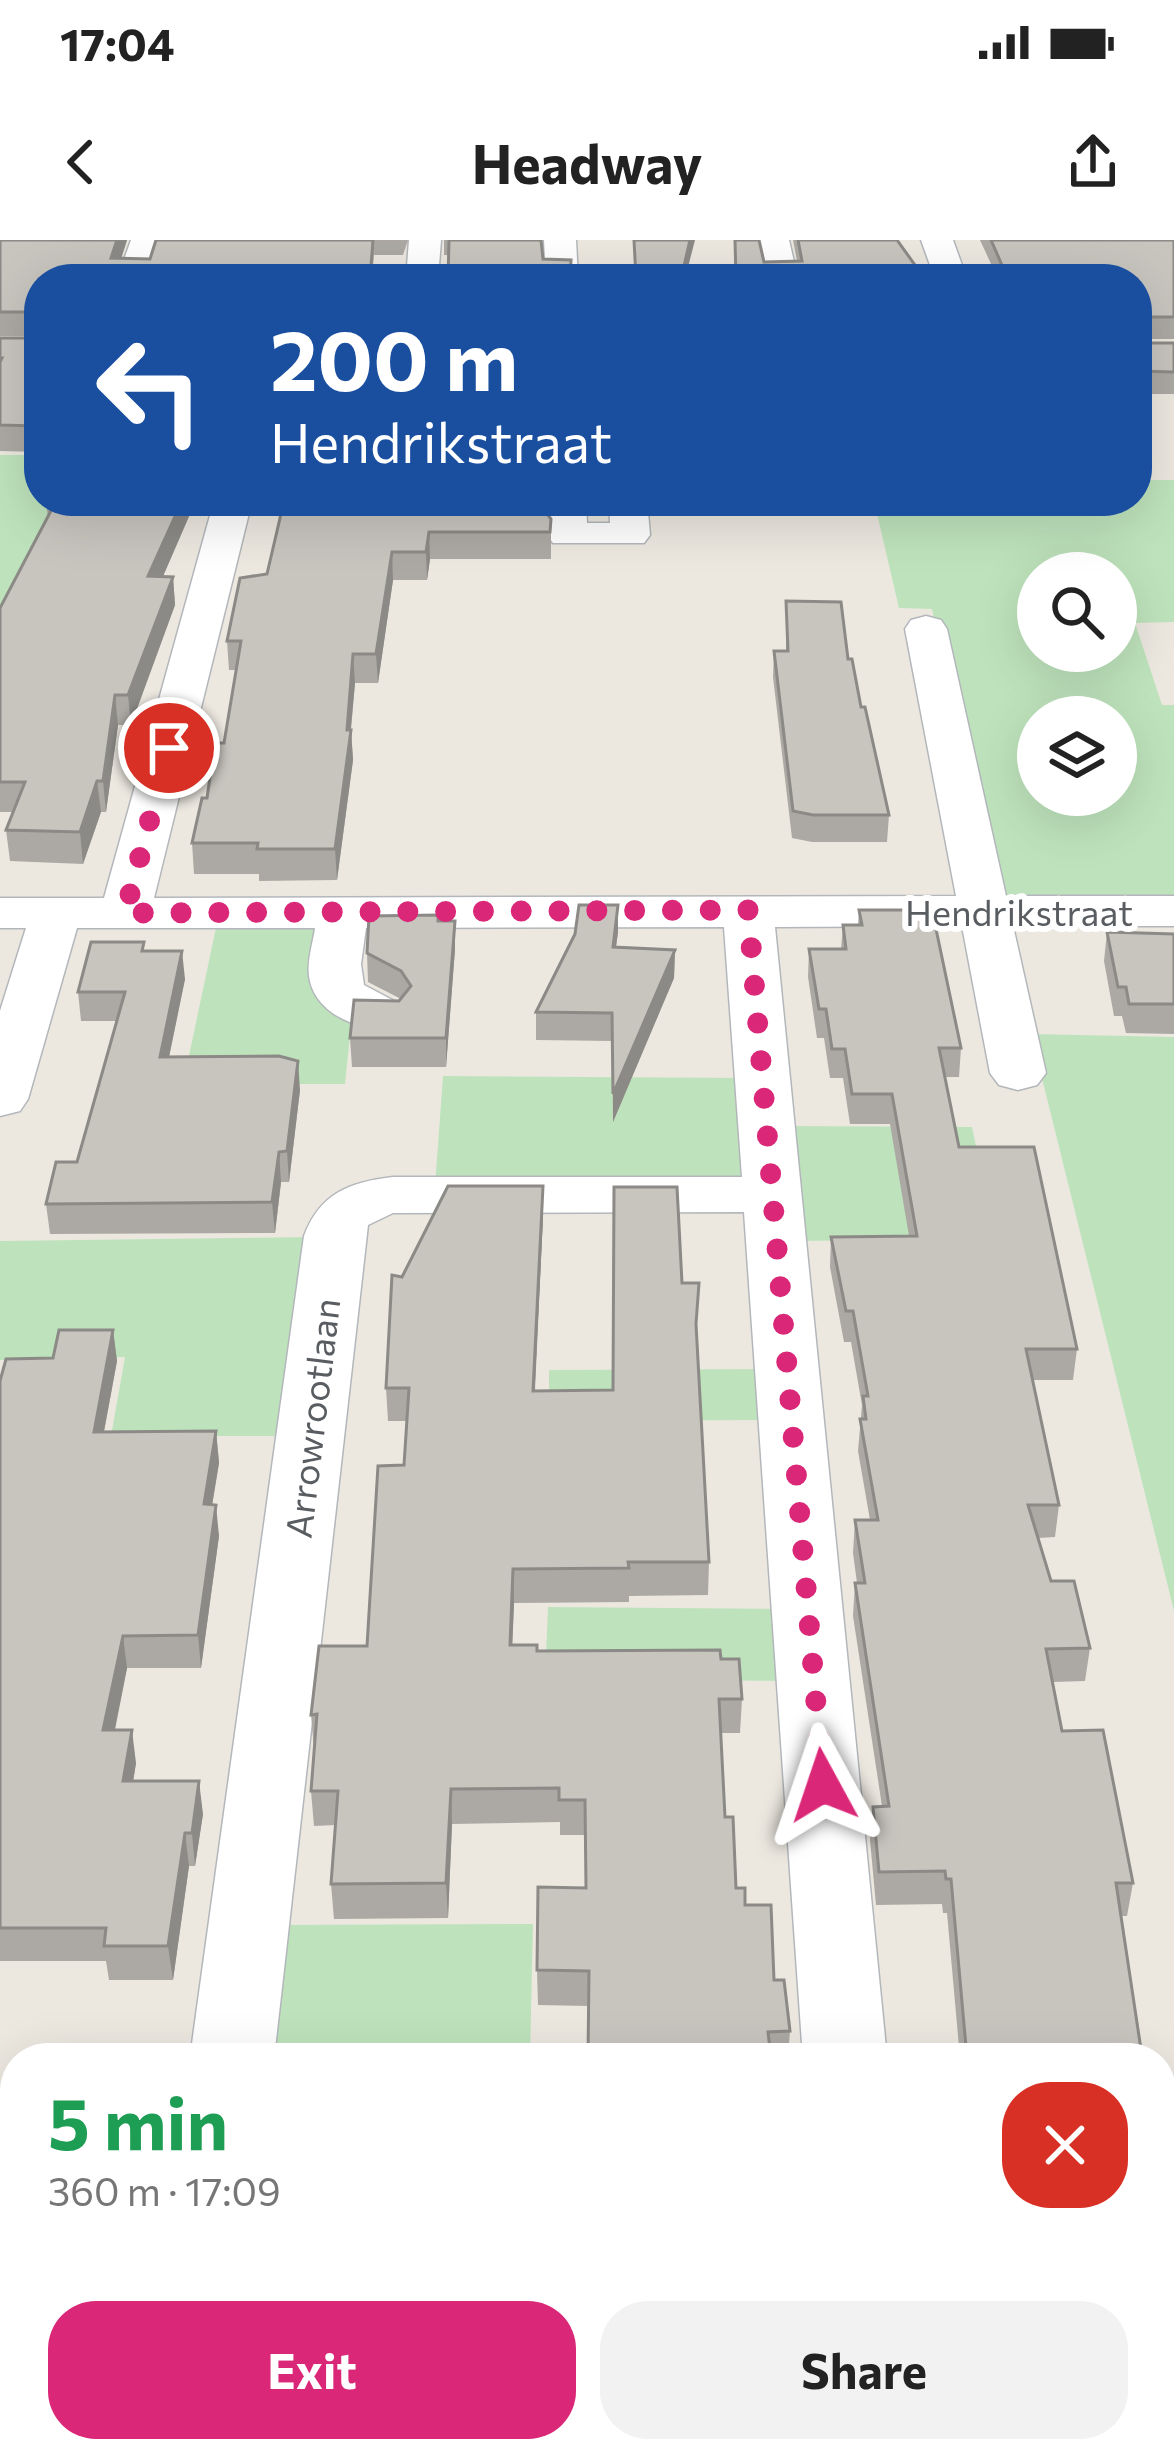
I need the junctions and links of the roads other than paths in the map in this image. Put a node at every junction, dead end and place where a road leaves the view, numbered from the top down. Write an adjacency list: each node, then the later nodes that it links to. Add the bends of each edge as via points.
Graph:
1 (229, 516): 11 (street)
2 (567, 516): 3 (street, via 567,535 630,535)
3 (629, 516)
4 (926, 629): 6 (street)
5 (748, 910): 6 (street, Hendrikstraat); 8 (street, Hendrikstraat); 15 (street)
6 (982, 910): 7 (street, Hendrikstraat); 13 (street)
7 (1174, 911)
8 (343, 912): 11 (street, Hendrikstraat); 12 (street, via 335,986 346,1003)
9 (0, 913): 10 (street, Hendrikstraat)
10 (56, 913): 11 (street, Hendrikstraat); 14 (street)
11 (125, 913)
12 (381, 1015)
13 (1018, 1073)
14 (0, 1099)
15 (775, 1195): 16 (street, Arrowrootlaan, via 393,1195 367,1198 340,1219); 17 (street)
16 (234, 2043)
17 (844, 2043)

